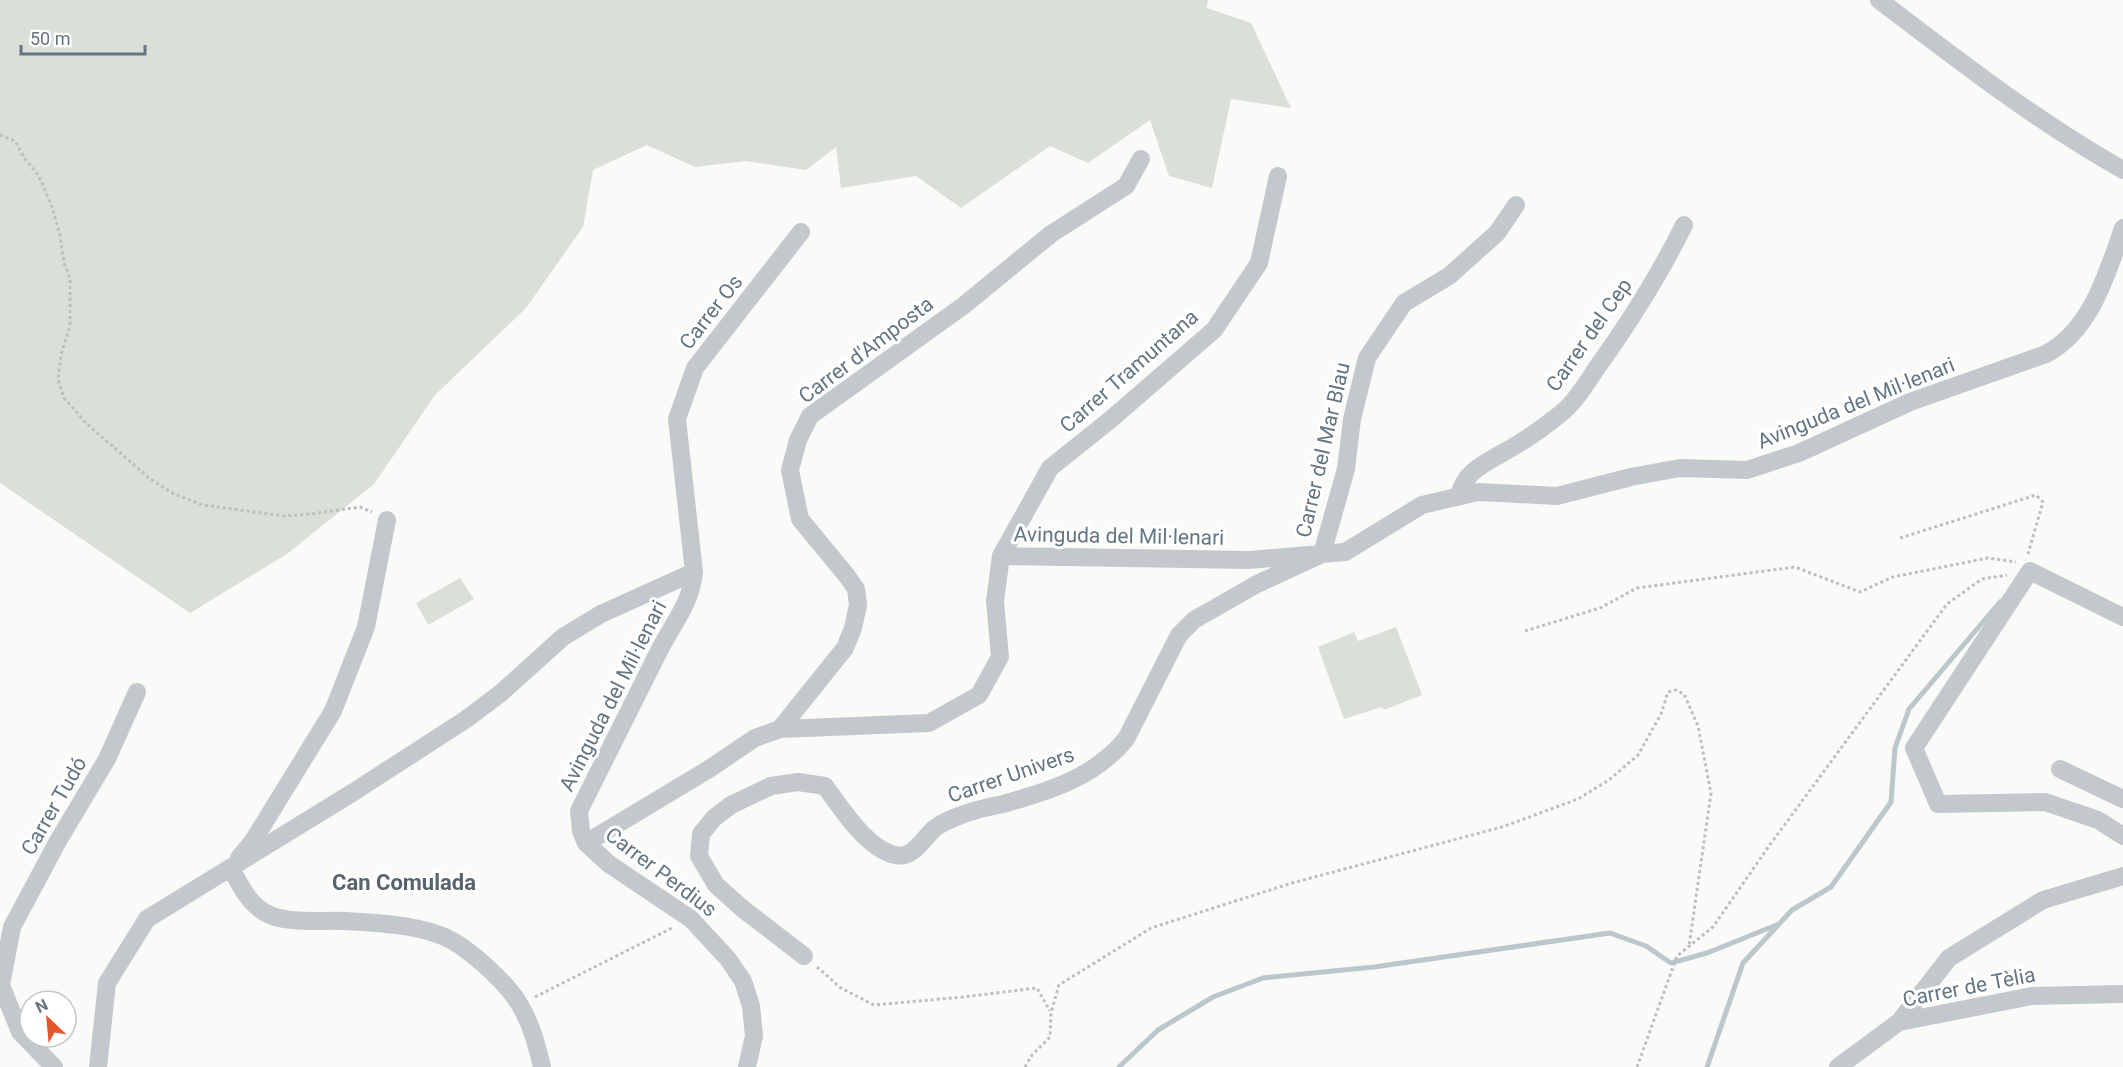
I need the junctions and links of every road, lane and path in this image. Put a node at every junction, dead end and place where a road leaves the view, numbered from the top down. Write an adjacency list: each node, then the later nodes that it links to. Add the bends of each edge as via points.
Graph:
1 (1879, 0): 4 (street, via 1999,90 2080,146)
2 (0, 135): 11 (path, via 15,141 39,176 52,207 70,278 70,326 58,379 64,398 86,423 149,478 174,494 203,505 283,516 360,507)
3 (1141, 159): 20 (street, Carrer d'Amposta, via 1126,186 1051,234 963,306 810,416 790,470 800,519 848,576 856,589 858,605 844,648)
4 (2123, 170)
5 (1278, 176): 14 (street, Carrer Tramuntana, via 1259,263 1214,330 1050,468)
6 (1516, 205): 13 (street, Carrer del Mar Blau, via 1497,232 1449,276 1404,303 1366,358 1346,469)
7 (1684, 225): 10 (street, Carrer del Cep, via 1631,320 1562,414 1477,467 1461,485)
8 (2123, 228): 10 (street, Avinguda del Mil·lenari, via 2097,296 2061,346 2046,354 1910,402 1799,453 1748,470 1680,468 1557,496 1478,492)
9 (801, 232): 16 (street, Carrer Os, via 695,368 677,419)
10 (1459, 496): 13 (street, Avinguda del Mil·lenari, via 1422,505 1345,552)
11 (387, 520): 25 (street, via 366,627 333,711 253,841)
12 (1900, 538): 15 (path, via 2036,495 2043,502)
13 (1322, 554): 14 (street, Avinguda del Mil·lenari, via 1250,561); 29 (street, Carrer Univers, via 1257,584 1194,620 1179,635 1126,739 1115,753 1071,782 969,811 935,828 916,849 897,856 878,849 825,786 798,782 771,786 731,805 714,818 701,834 699,856 716,885)
14 (1001, 556): 20 (street, Avinguda del Mil·lenari, via 995,601 1000,657 980,695 929,723)
15 (2028, 567): 17 (street); 18 (path, via 1988,558 1893,578 1860,592 1795,567 1637,588 1600,608); 23 (street, via 1914,748 1938,804 2045,802 2098,820); 28 (path, via 1982,579 1947,604 1713,927)
16 (693, 572): 24 (street, Avinguda del Mil·lenari, via 686,605 666,636 579,811); 25 (street, Avinguda del Mil·lenari, via 601,614 562,637 465,720)
17 (2123, 617)
18 (1525, 632)
19 (137, 692): 34 (street, Carrer Tudó, via 107,759 12,927 1,985 20,1032)
20 (780, 729): 24 (street, Avinguda del Mil·lenari, via 755,738)
21 (2060, 769): 22 (street)
22 (2123, 799)
23 (2123, 836)
24 (586, 843): 27 (street, Carrer Perdius, via 609,864)
25 (231, 869): 31 (street, via 246,895 269,915 288,920 377,922 442,935 472,954); 35 (street, Avinguda del Mil·lenari, via 147,920 107,983)
26 (2123, 876): 33 (street, via 2043,900 1949,958)
27 (691, 919): 31 (path); 37 (street, Carrer Perdius, via 728,959 742,981 751,1006 753,1036)
28 (1689, 946): 32 (path, via 1711,793 1698,726 1684,694 1676,690 1668,692 1661,714 1638,755 1609,780 1578,798 1502,827 1292,882 1151,928 1059,985); 39 (path, via 1677,956)
29 (804, 956): 32 (path, via 842,988 874,1005 1037,988)
30 (2123, 994): 33 (street, Carrer de Tèlia, via 2032,996)
31 (520, 1004): 36 (street, via 535,1035)
32 (1050, 1013): 38 (path, via 1050,1037)
33 (1899, 1022): 40 (street, Carrer de Tèlia)
34 (54, 1067)
35 (98, 1067)
36 (542, 1067)
37 (747, 1067)
38 (1025, 1067)
39 (1637, 1067)
40 (1838, 1067)

